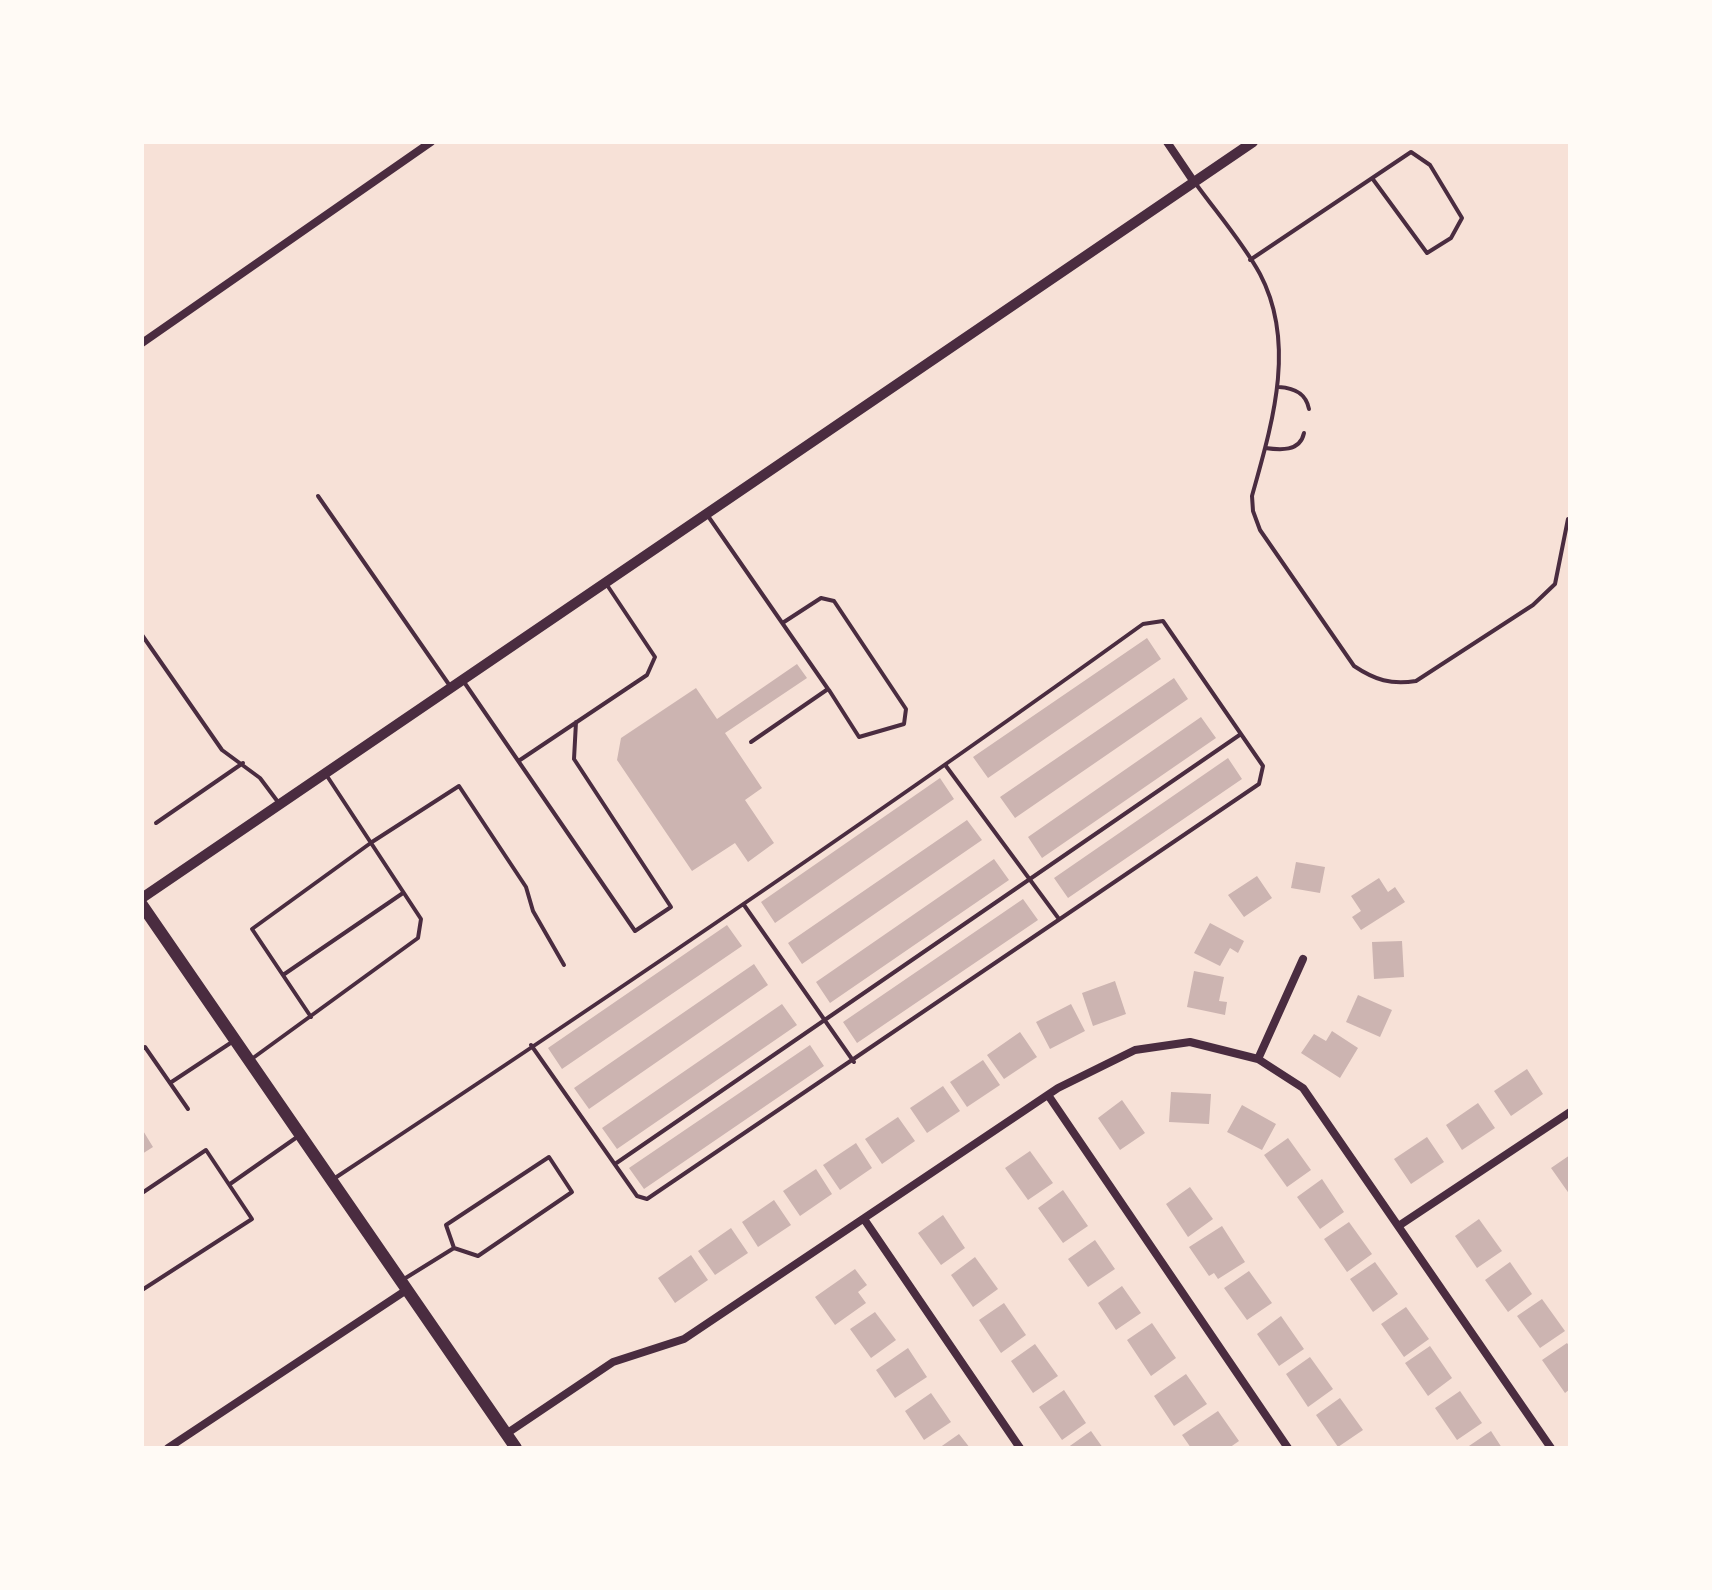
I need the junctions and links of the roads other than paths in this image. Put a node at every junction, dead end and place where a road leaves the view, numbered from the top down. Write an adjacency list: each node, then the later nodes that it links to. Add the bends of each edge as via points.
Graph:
1 (431, 142): 7 (street)
2 (1167, 142): 5 (street)
3 (1253, 142): 5 (street)
4 (1372, 178): 4 (lane, via 1411,152 1430,165 1462,218 1451,238 1427,253); 6 (lane)
5 (1194, 182): 6 (lane); 13 (street)
6 (1250, 260): 8 (lane, via 1270,295 1278,325)
7 (142, 343)
8 (1279, 387): 9 (lane, via 1300,394); 11 (lane)
9 (1309, 409)
10 (1304, 433): 11 (lane, via 1295,446 1283,451)
11 (1265, 448): 14 (lane, via 1252,496 1260,530 1354,666 1395,684 1416,681 1533,605 1555,584)
12 (318, 496): 19 (lane)
13 (707, 514): 15 (street); 16 (lane)
14 (1568, 519)
15 (605, 583): 18 (street); 21 (lane, via 655,657 647,675)
16 (784, 622): 20 (lane); 20 (lane, via 821,598 834,601 906,709 904,724 859,737)
17 (142, 635): 25 (lane, via 222,750)
18 (462, 680): 19 (street); 24 (lane)
19 (451, 688): 27 (street)
20 (828, 689): 23 (lane)
21 (576, 722): 24 (lane); 24 (lane, via 574,759 671,907 635,931)
22 (1241, 734): 26 (lane, via 1163,621 1143,624); 31 (lane); 36 (lane, via 1263,766 1259,784)
23 (751, 742)
24 (519, 760)
25 (243, 763): 28 (lane); 29 (lane)
26 (946, 766): 31 (lane); 35 (lane)
27 (325, 773): 28 (street); 30 (lane)
28 (279, 804): 33 (street)
29 (156, 823)
30 (372, 842): 32 (lane); 38 (lane, via 459,786 526,887 533,911); 39 (lane, via 252,929)
31 (1030, 879): 36 (lane); 41 (lane)
32 (404, 893): 39 (lane); 40 (lane, via 421,919 418,938)
33 (142, 898)
34 (142, 905): 42 (main road)
35 (744, 905): 41 (lane); 43 (lane)
36 (1059, 919): 47 (lane)
37 (1303, 959): 46 (street)
38 (564, 965)
39 (283, 975): 40 (lane)
40 (311, 1017): 45 (lane)
41 (825, 1021): 47 (lane); 53 (lane)
42 (235, 1040): 45 (main road); 48 (lane)
43 (531, 1045): 53 (lane); 54 (lane)
44 (143, 1046): 48 (lane)
45 (251, 1059): 52 (main road)
46 (1258, 1059): 49 (street, via 1190,1042 1135,1050); 58 (street, via 1303,1088)
47 (854, 1062): 53 (lane, via 647,1199 637,1196)
48 (170, 1083): 50 (lane)
49 (1048, 1095): 57 (street); 66 (street)
50 (188, 1109)
51 (1570, 1112): 58 (street)
52 (302, 1134): 54 (main road); 55 (lane)
53 (615, 1164)
54 (333, 1179): 60 (main road)
55 (230, 1184): 56 (lane, via 206,1150); 61 (lane, via 252,1219)
56 (142, 1193)
57 (864, 1219): 62 (street, via 684,1339 613,1362); 65 (street)
58 (1400, 1225): 67 (street)
59 (454, 1248): 59 (lane, via 478,1256 572,1192 549,1157 446,1225); 60 (lane)
60 (405, 1285): 62 (main road); 63 (street)
61 (142, 1290)
62 (506, 1434): 64 (main road)
63 (168, 1448)
64 (516, 1448)
65 (1020, 1448)
66 (1288, 1448)
67 (1551, 1448)

